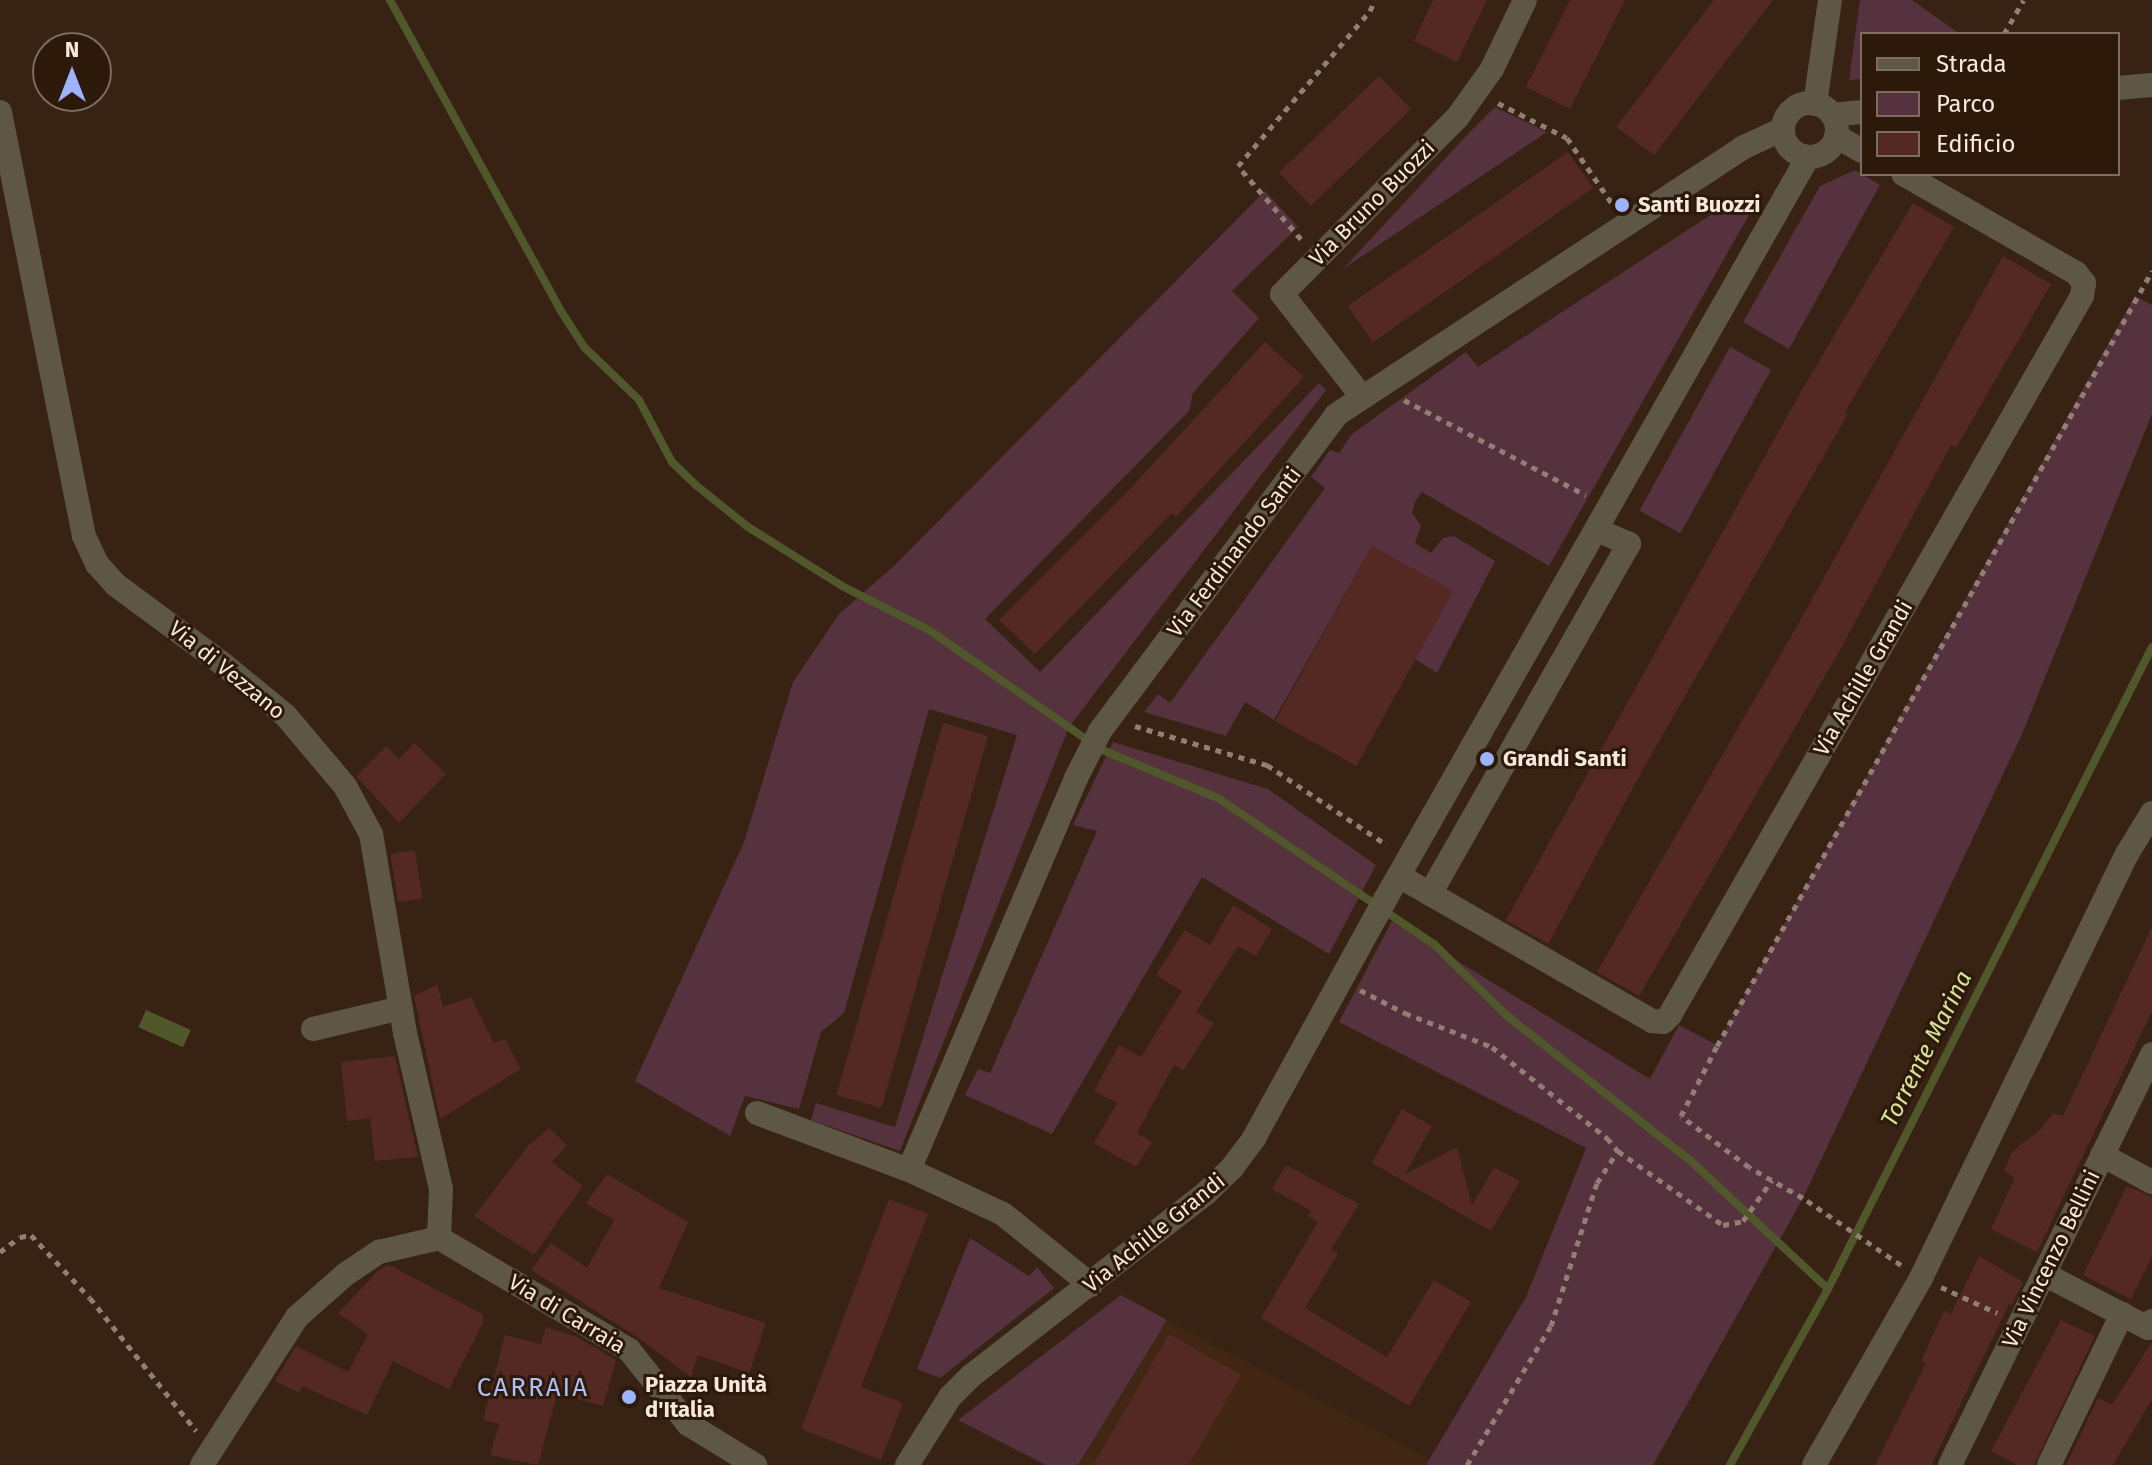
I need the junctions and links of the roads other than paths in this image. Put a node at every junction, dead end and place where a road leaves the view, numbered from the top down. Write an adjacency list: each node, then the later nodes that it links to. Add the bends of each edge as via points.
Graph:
1 (1525, 0): 12 (street, Via Bruno Buozzi, via 1492,69 1457,118 1282,294)
2 (1830, 0): 7 (street)
3 (2152, 85): 4 (street)
4 (2120, 88)
5 (0, 112): 17 (street, Via di Vezzano, via 84,536 97,564 116,585 286,716 345,786 371,834)
6 (1860, 112): 7 (street, Via Ferdinando Santi)
7 (1828, 118): 8 (street, Via Ferdinando Santi, via 1797,106); 9 (street); 10 (street, via 1823,153)
8 (1783, 129): 10 (street, via 1792,151); 12 (street, Via Ferdinando Santi, via 1742,148)
9 (1860, 149)
10 (1808, 157): 13 (street, Via Achille Grandi)
11 (1906, 176): 16 (street, Via Achille Grandi, via 2076,273 2084,283 2082,296 1670,1015 1663,1022 1652,1021)
12 (1370, 392): 22 (street, Via Ferdinando Santi, via 1336,415 1105,725 1076,778)
13 (1596, 529): 15 (street, Via Achille Grandi); 16 (street, via 1629,544)
14 (2152, 813): 32 (street, via 1919,1277)
15 (1404, 868): 16 (street, Via Achille Grandi); 26 (street, Via Achille Grandi, via 1254,1138 1231,1169)
16 (1430, 894)
17 (401, 1008): 18 (street); 24 (street, Via di Vezzano, via 441,1189)
18 (313, 1029)
19 (2152, 1054): 21 (street, Via Vincenzo Bellini)
20 (757, 1113): 22 (street)
21 (2102, 1155): 23 (street); 25 (street, Via Vincenzo Bellini)
22 (909, 1170): 26 (street, via 1003,1214)
23 (2152, 1182)
24 (439, 1238): 29 (street, via 379,1252 297,1317); 30 (street, Via di Carraia, via 629,1350 688,1424)
25 (2044, 1274): 27 (street); 33 (street, Via Vincenzo Bellini)
26 (1091, 1285): 31 (street, Via Achille Grandi, via 971,1376 950,1397)
27 (2122, 1314): 28 (street, via 2148,1328); 34 (street)
28 (2152, 1321)
29 (213, 1459)
30 (755, 1465)
31 (907, 1465)
32 (1814, 1465)
33 (1950, 1465)
34 (2049, 1465)

